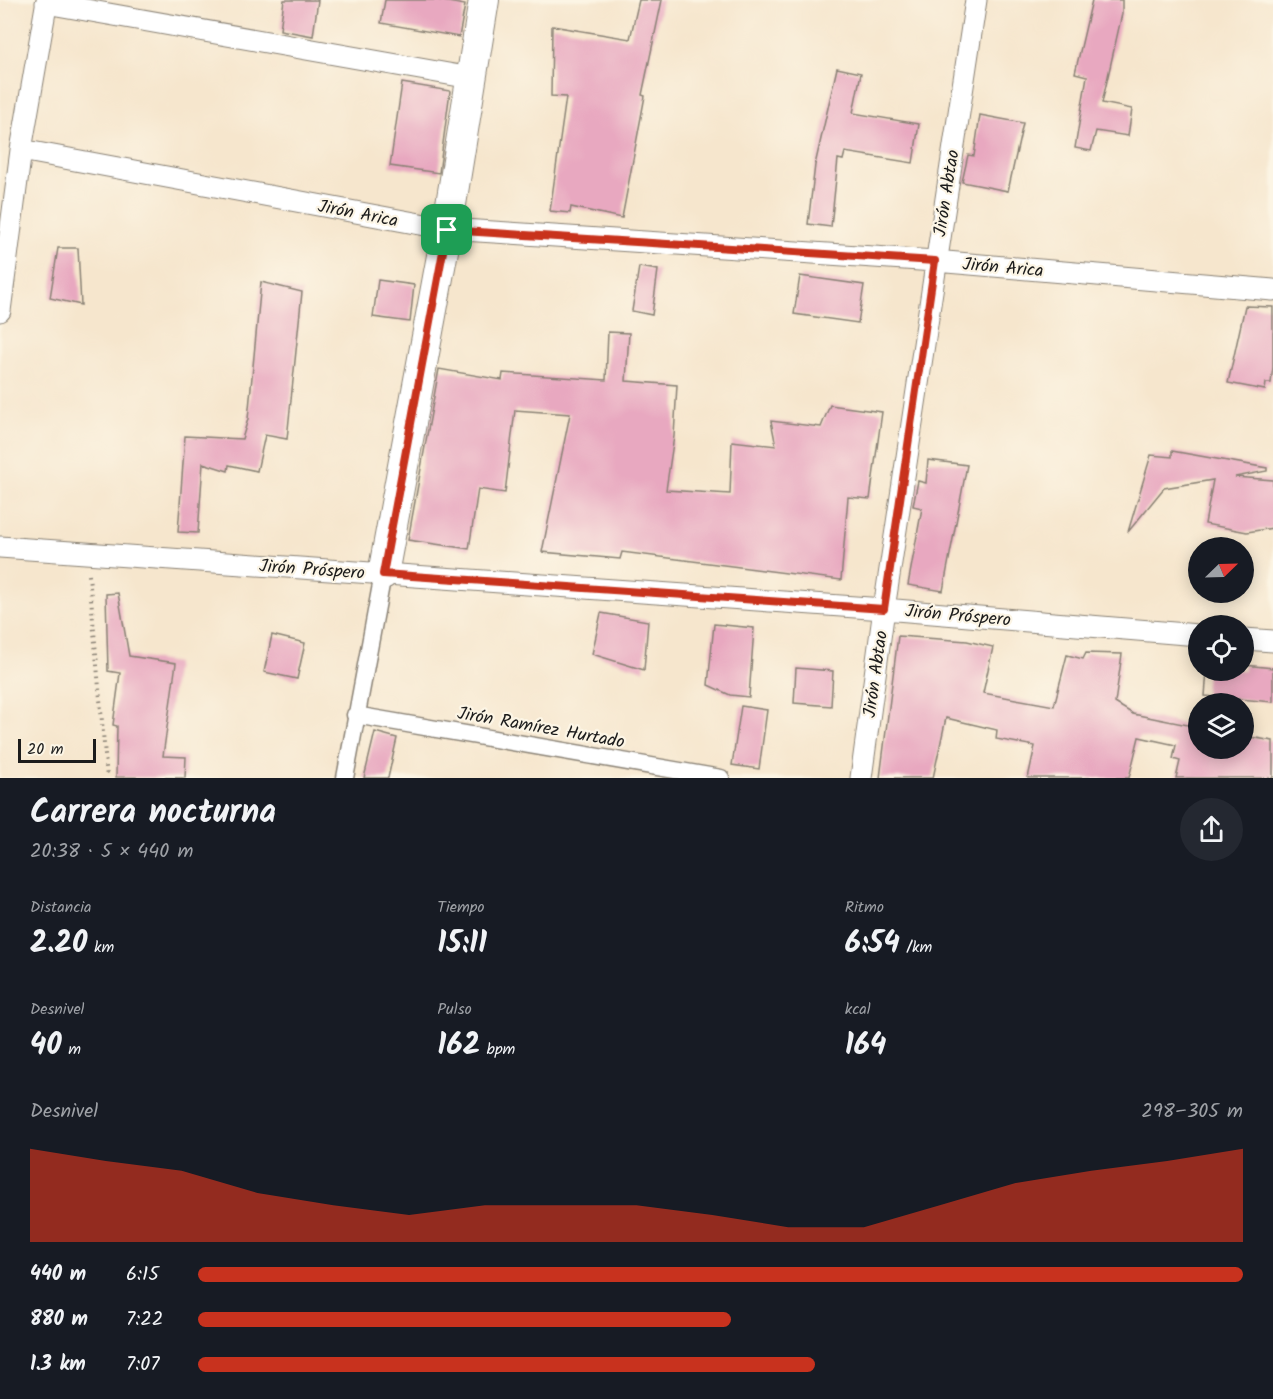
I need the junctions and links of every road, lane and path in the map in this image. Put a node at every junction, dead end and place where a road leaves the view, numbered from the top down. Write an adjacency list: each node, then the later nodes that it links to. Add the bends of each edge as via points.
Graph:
1 (484, 0): 4 (main road)
2 (976, 0): 7 (street, Jirón Abtao)
3 (47, 1): 4 (street); 5 (street)
4 (471, 78): 6 (main road)
5 (21, 150): 6 (street, Jirón Arica); 9 (street)
6 (447, 230): 7 (street, Jirón Arica); 12 (main road)
7 (935, 261): 8 (street, Jirón Arica); 13 (street, Jirón Abtao)
8 (1273, 290)
9 (0, 310)
10 (0, 547): 11 (street, Jirón Próspero)
11 (87, 554): 12 (street, Jirón Próspero); 18 (path)
12 (383, 574): 13 (street, Jirón Próspero); 17 (street)
13 (884, 609): 14 (street, Jirón Próspero); 21 (street, Jirón Abtao)
14 (1188, 634)
15 (1254, 640): 16 (street)
16 (1273, 641)
17 (355, 715): 19 (street); 20 (street, Jirón Ramírez Hurtado)
18 (107, 778)
19 (345, 778)
20 (721, 778)
21 (861, 778)

